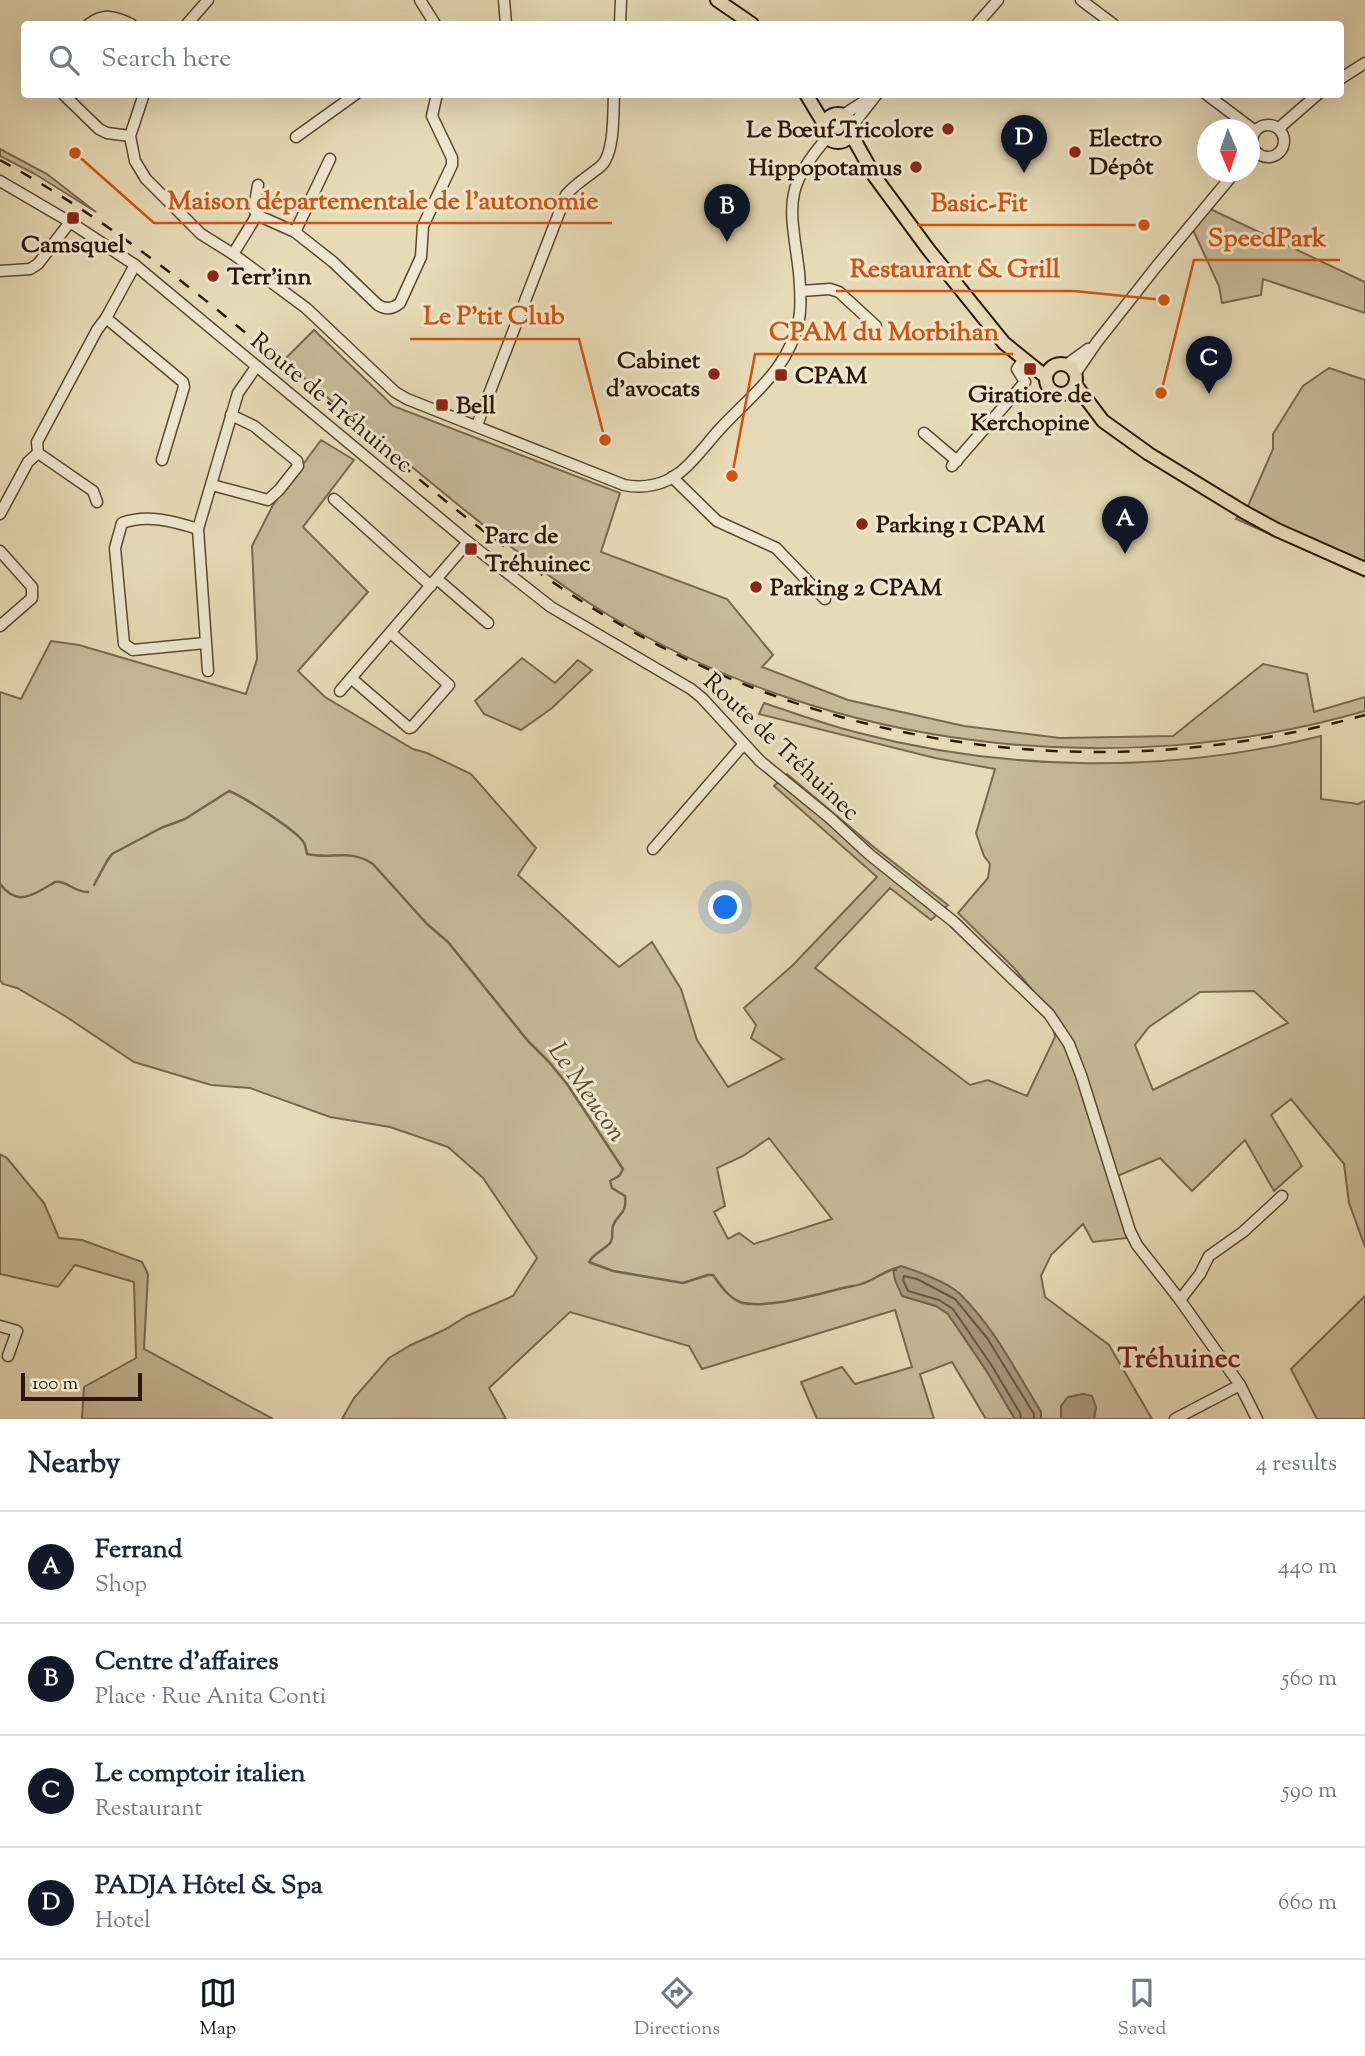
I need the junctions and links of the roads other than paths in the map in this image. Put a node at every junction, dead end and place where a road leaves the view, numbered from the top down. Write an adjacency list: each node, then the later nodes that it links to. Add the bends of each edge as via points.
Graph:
1 (208, 0): 10 (street)
2 (420, 0): 11 (street)
3 (504, 0): 12 (street)
4 (621, 0): 13 (street)
5 (717, 0): 14 (main road)
6 (998, 0): 15 (street)
7 (1081, 0): 16 (street)
8 (94, 21): 9 (street, via 107,15)
9 (126, 21)
10 (190, 21)
11 (433, 21)
12 (506, 21)
13 (620, 21)
14 (748, 21)
15 (980, 21)
16 (1109, 21)
17 (1365, 63): 18 (street)
18 (1344, 76)
19 (67, 98): 36 (street, via 99,129)
20 (143, 98): 36 (street)
21 (350, 98): 37 (street)
22 (436, 98): 47 (street, via 432,116 452,165 423,226 421,257 400,303 389,308 378,305)
23 (614, 98): 60 (street, via 606,160 566,195)
24 (808, 98): 32 (main road)
25 (818, 98): 30 (main road)
26 (869, 98): 30 (street)
27 (873, 98): 35 (street)
28 (1211, 98): 31 (street)
29 (1313, 98): 34 (street)
30 (838, 115): 32 (main road); 35 (main road, via 850,121)
31 (1239, 119)
32 (824, 124): 38 (main road, via 823,132)
33 (1260, 128): 34 (street, via 1266,124)
34 (1279, 128): 39 (street, via 1284,140 1280,153)
35 (851, 130): 38 (main road, via 846,140); 41 (main road)
36 (130, 136): 48 (street, via 135,161 146,179 201,234)
37 (296, 137)
38 (833, 141): 41 (main road); 51 (street, via 807,162 793,191 792,229)
39 (1260, 156)
40 (330, 159): 47 (street)
41 (875, 177): 54 (main road)
42 (0, 181): 46 (street, Route de Tréhuinec)
43 (1227, 182): 57 (street)
44 (258, 186): 45 (street)
45 (257, 215): 47 (street); 48 (street)
46 (70, 222): 49 (street, Route de Tréhuinec); 50 (street, via 38,264)
47 (295, 232)
48 (233, 254): 60 (street, via 306,308 395,392)
49 (135, 265): 52 (street); 56 (street, Route de Tréhuinec)
50 (0, 271)
51 (801, 291): 53 (street, via 839,292); 64 (street, via 798,325 782,363)
52 (106, 318): 62 (street, via 39,435); 63 (street, via 183,382)
53 (876, 326)
54 (995, 332): 55 (main road); 57 (main road)
55 (1024, 359): 58 (main road); 61 (street, via 1017,369 1025,382 954,463)
56 (256, 367): 59 (street, via 238,393); 70 (street, Route de Tréhuinec)
57 (1067, 376): 58 (main road, via 1047,373); 58 (main road, via 1055,392); 72 (main road, via 1105,428 1277,530)
58 (1046, 377)
59 (231, 415): 65 (street); 65 (street, via 254,426 298,466 268,500)
60 (477, 425): 64 (street, via 624,485 650,486)
61 (924, 433)
62 (38, 453): 67 (street, via 93,491); 68 (street, via 28,461)
63 (162, 460)
64 (672, 477): 74 (street, via 717,521 776,548)
65 (212, 485): 69 (street)
66 (334, 499): 73 (street)
67 (97, 502)
68 (0, 514)
69 (198, 529): 78 (street); 78 (street, via 173,521 136,518 122,523 115,548 124,644 133,649)
70 (468, 542): 73 (street); 82 (street, Route de Tréhuinec, via 551,607 691,689)
71 (0, 551): 76 (street, via 33,591 32,598)
72 (1365, 569)
73 (434, 582): 75 (street); 77 (street)
74 (824, 600)
75 (488, 623)
76 (0, 626)
77 (391, 632): 80 (street); 80 (street, via 449,685 409,729)
78 (205, 643): 79 (street)
79 (208, 671)
80 (351, 678): 81 (street)
81 (340, 691)
82 (743, 745): 83 (street); 85 (street, Route de Tréhuinec, via 954,922 1049,1014 1069,1044 1081,1075 1130,1231)
83 (653, 849)
84 (1282, 1196): 85 (street, via 1209,1256)
85 (1180, 1300): 88 (street, Route de Tréhuinec)
86 (0, 1326): 87 (street, via 17,1331)
87 (8, 1356)
88 (1240, 1385): 89 (street); 90 (street, Route de Tréhuinec)
89 (1175, 1419)
90 (1257, 1419)

